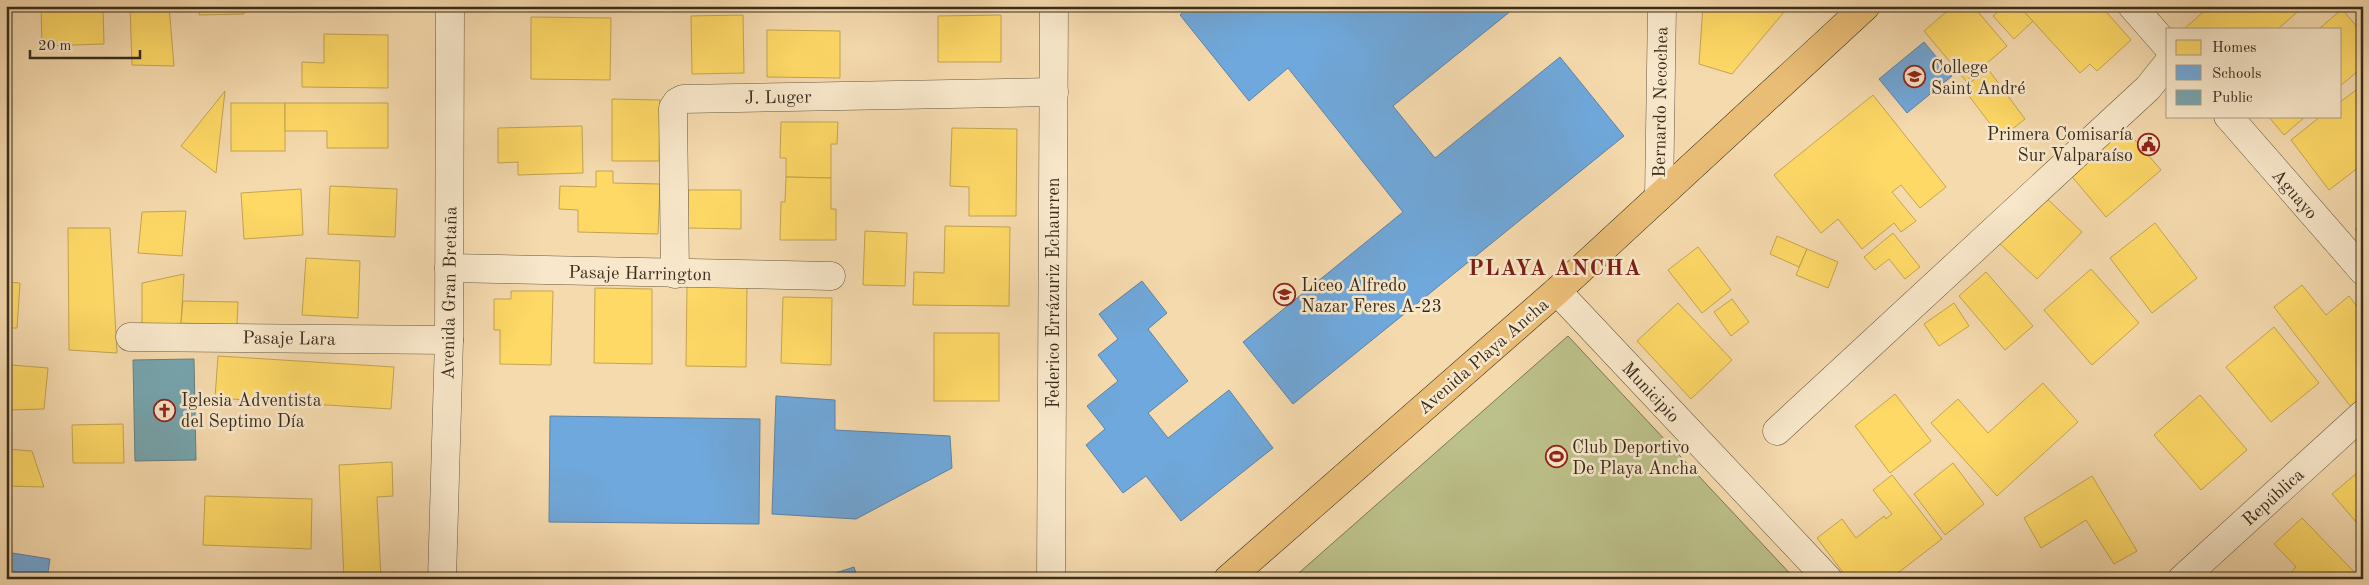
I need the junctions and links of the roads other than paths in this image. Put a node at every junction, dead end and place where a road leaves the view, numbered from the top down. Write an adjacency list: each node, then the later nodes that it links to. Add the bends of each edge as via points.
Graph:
1 (450, 6): 11 (street, Avenida Gran Bretaña)
2 (1054, 6): 8 (street, Federico Errázuriz Echaurren)
3 (1662, 6): 10 (street, Bernardo Necochea)
4 (1866, 6): 10 (main road, Avenida Playa Ancha)
5 (2132, 6): 6 (street)
6 (2166, 45)
7 (2166, 66): 19 (street, via 2148,88)
8 (1054, 92): 13 (street, J. Luger, via 693,98 677,102 673,108); 21 (street, Federico Errázuriz Echaurren)
9 (2230, 118): 12 (street, Aguayo)
10 (1659, 197): 15 (main road, Avenida Playa Ancha)
11 (449, 268): 13 (street, Pasaje Harrington); 17 (street, Avenida Gran Bretaña)
12 (2363, 271)
13 (676, 274): 14 (street, Pasaje Harrington)
14 (831, 276)
15 (1557, 291): 22 (main road, Avenida Playa Ancha); 23 (street, Municipio)
16 (130, 337): 17 (street, Pasaje Lara)
17 (449, 340): 20 (street, Avenida Gran Bretaña)
18 (2363, 414): 24 (street, República)
19 (1777, 431)
20 (442, 579)
21 (1051, 579)
22 (1228, 579)
23 (1828, 579)
24 (2182, 579)

